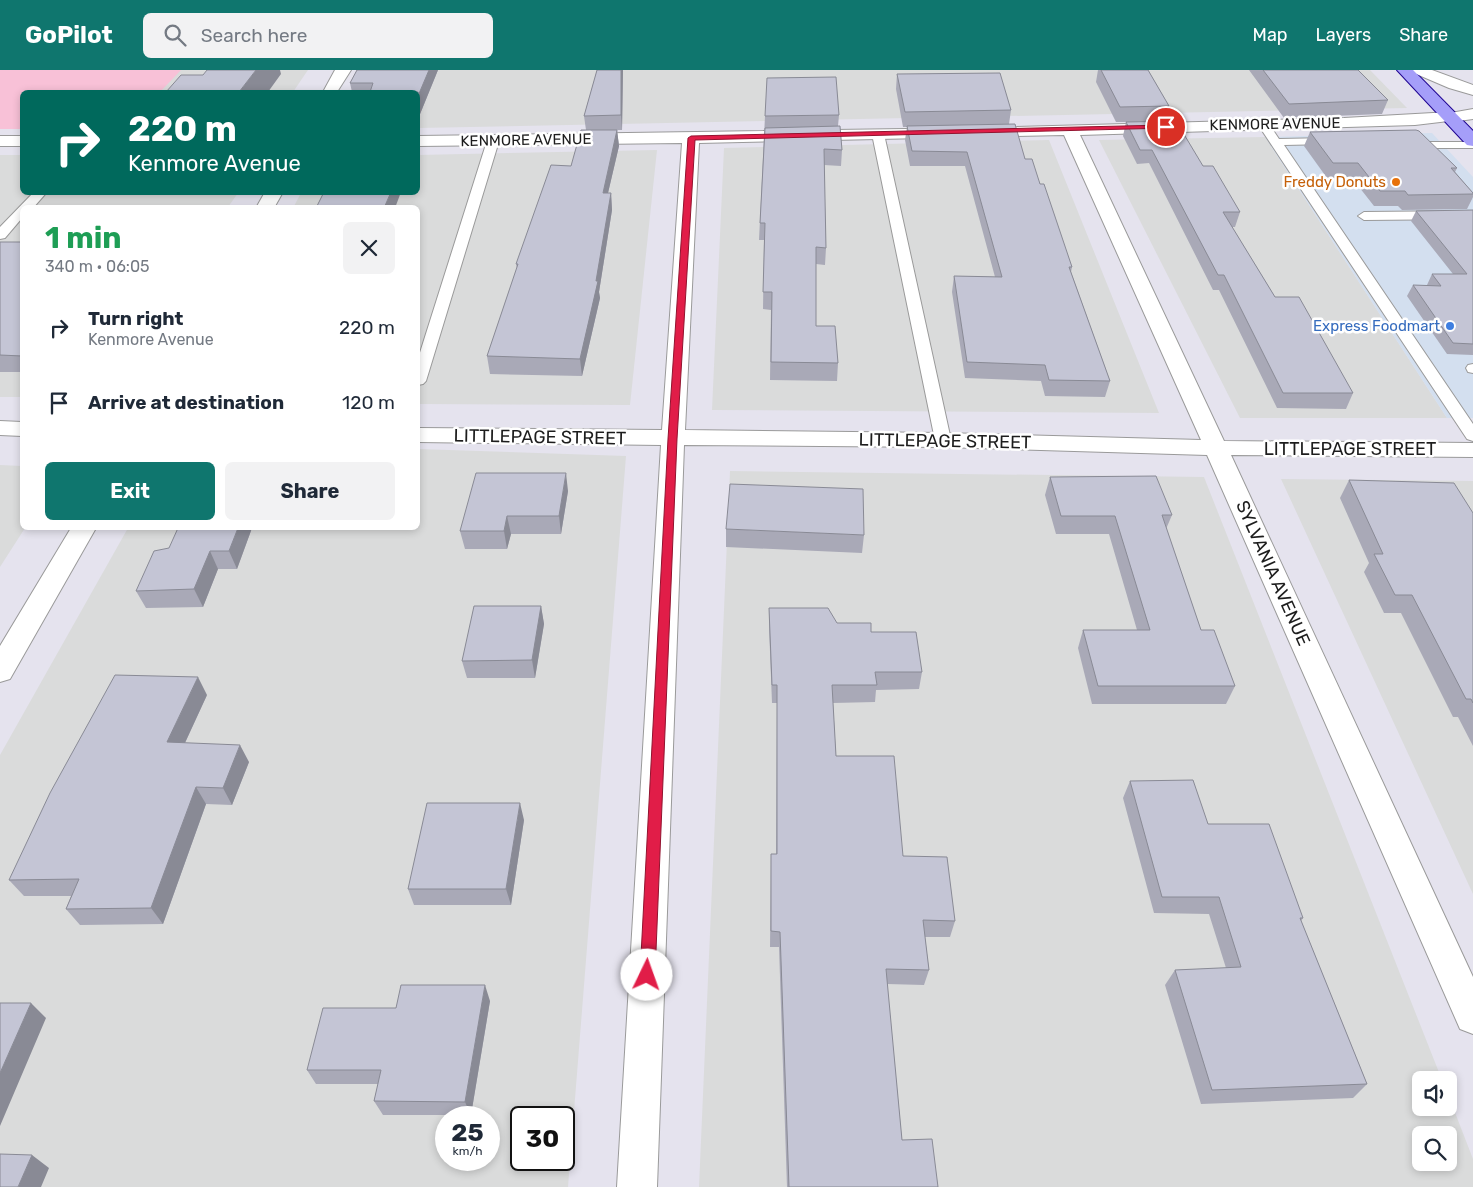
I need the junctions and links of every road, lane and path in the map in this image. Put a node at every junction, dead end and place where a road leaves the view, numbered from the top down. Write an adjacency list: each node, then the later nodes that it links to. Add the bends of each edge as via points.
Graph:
1 (343, 70): 4 (street)
2 (1405, 70): 7 (main road)
3 (1419, 70): 5 (street)
4 (331, 90)
5 (1473, 90)
6 (1473, 114): 7 (street, KENMORE AVENUE)
7 (1451, 117): 8 (street, KENMORE AVENUE, via 1394,122); 17 (main road)
8 (1263, 124): 9 (street, KENMORE AVENUE); 19 (lane)
9 (1070, 130): 10 (street, KENMORE AVENUE); 34 (street, SYLVANIA AVENUE)
10 (878, 134): 11 (street, KENMORE AVENUE); 33 (lane)
11 (691, 138): 12 (street, KENMORE AVENUE); 32 (street)
12 (493, 140): 15 (street, KENMORE AVENUE); 27 (lane)
13 (1402, 140): 20 (lane, via 1411,139 1428,145)
14 (0, 141): 18 (street)
15 (420, 141)
16 (1344, 141): 19 (lane)
17 (1473, 141)
18 (20, 142)
19 (1276, 142): 31 (lane)
20 (1473, 145)
21 (37, 195): 22 (lane)
22 (29, 205)
23 (20, 214): 26 (lane)
24 (1473, 215): 25 (lane)
25 (1364, 216)
26 (0, 235)
27 (420, 375)
28 (0, 428): 29 (street)
29 (20, 428)
30 (420, 435): 32 (street, LITTLEPAGE STREET)
31 (1473, 436)
32 (672, 439): 33 (street, LITTLEPAGE STREET); 39 (street)
33 (943, 440): 34 (street, LITTLEPAGE STREET)
34 (1216, 448): 35 (street, LITTLEPAGE STREET); 38 (street, SYLVANIA AVENUE)
35 (1473, 450)
36 (83, 530): 37 (street)
37 (0, 671)
38 (1473, 1017)
39 (637, 1187)

